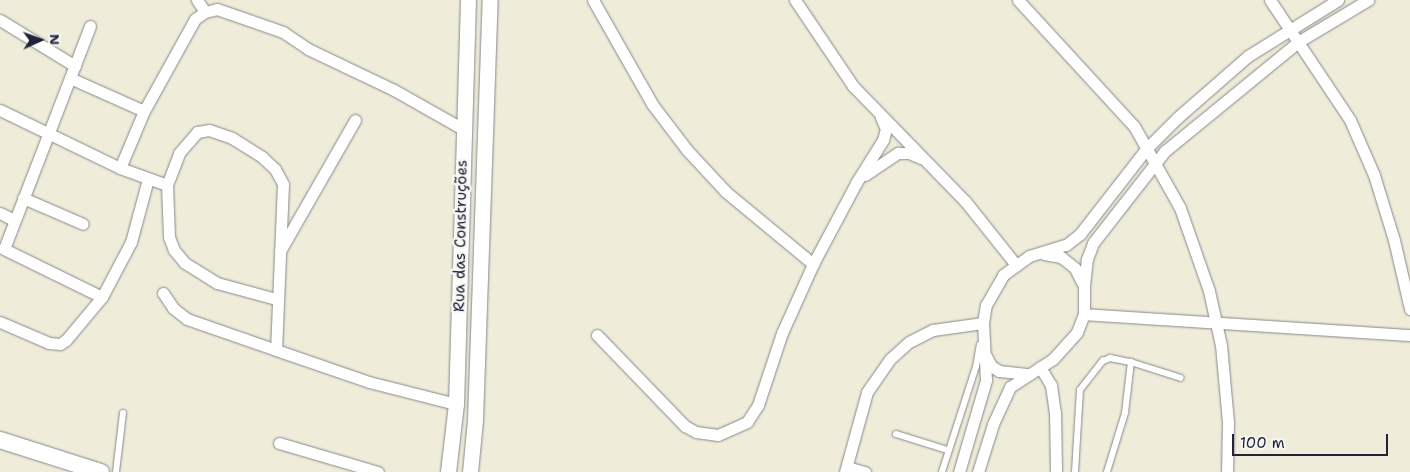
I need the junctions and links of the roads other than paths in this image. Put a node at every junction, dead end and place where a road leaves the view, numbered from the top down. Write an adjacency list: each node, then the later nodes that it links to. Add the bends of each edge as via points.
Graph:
1 (197, 0): 10 (street)
2 (468, 0): 21 (street, Rua das Construções)
3 (490, 0): 67 (street, Rua das Construções, via 475,420)
4 (593, 0): 36 (street, via 652,104 688,150 726,192)
5 (795, 0): 19 (street, via 853,86)
6 (1018, 0): 23 (street, via 1134,126)
7 (1270, 0): 13 (street)
8 (1338, 0): 13 (street)
9 (1368, 0): 14 (street)
10 (205, 12): 18 (street, via 195,19); 21 (street, via 217,9 283,32 308,49 394,90)
11 (0, 20): 15 (street)
12 (90, 26): 15 (street)
13 (1289, 28): 14 (street); 23 (street, via 1220,80)
14 (1298, 42): 25 (street); 42 (street, via 1350,120 1374,175)
15 (75, 66): 16 (street)
16 (70, 78): 18 (street); 22 (street)
17 (0, 110): 22 (street)
18 (144, 112): 26 (street)
19 (881, 117): 24 (street); 28 (street, via 886,128 883,140)
20 (355, 120): 34 (street)
21 (463, 129): 55 (street, Rua das Construções)
22 (48, 135): 26 (street); 30 (street)
23 (1147, 148): 25 (street); 35 (street, via 1080,234 1066,245)
24 (928, 162): 28 (street, via 909,153 898,153); 37 (street, via 965,201)
25 (1156, 162): 38 (street, via 1093,243 1086,259); 44 (street, via 1191,234)
26 (120, 168): 27 (street)
27 (148, 179): 29 (street); 40 (street, via 131,242)
28 (856, 183): 36 (street)
29 (167, 185): 34 (street, via 178,153 197,132 209,130 232,138 262,157 280,176 283,184); 41 (street, via 169,237 184,262 216,283)
30 (23, 198): 32 (street); 33 (street)
31 (0, 214): 32 (street)
32 (14, 220): 40 (street, via 4,250)
33 (83, 224)
34 (278, 253): 41 (street)
35 (1036, 254): 37 (street); 38 (street, via 1054,255 1068,262)
36 (813, 264): 47 (street, via 782,333 754,413 747,422 729,433 708,435 685,426)
37 (1016, 264): 46 (street, via 993,289)
38 (1084, 286): 43 (street)
39 (163, 293): 49 (street, via 173,308 187,319)
40 (102, 297): 45 (street, via 60,344 49,343)
41 (276, 299): 49 (street)
42 (1410, 309)
43 (1084, 314): 44 (street); 52 (street, via 1077,332 1063,349)
44 (1215, 321): 48 (street); 75 (street, via 1226,388)
45 (0, 322)
46 (983, 323): 50 (street); 60 (lane, via 976,367); 62 (street, via 933,330 909,342 890,358 868,392)
47 (597, 335)
48 (1410, 335)
49 (276, 350): 55 (street, via 369,382)
50 (986, 356): 53 (street, via 991,366 999,371); 70 (street, via 985,389)
51 (1131, 362): 54 (lane); 73 (lane, via 1110,358 1083,384); 74 (lane, via 1124,413)
52 (1040, 367): 53 (street); 72 (street, via 1051,385)
53 (1029, 374): 71 (street, via 1006,394)
54 (1181, 378)
55 (456, 404): 66 (street, Rua das Construções)
56 (123, 413): 64 (lane)
57 (896, 434): 60 (lane)
58 (0, 440): 61 (main road)
59 (279, 443): 65 (street)
60 (948, 450): 69 (lane)
61 (81, 469): 63 (main road)
62 (846, 470): 68 (street)
63 (101, 472)
64 (116, 472)
65 (378, 472)
66 (448, 472)
67 (470, 472)
68 (865, 472)
69 (942, 472)
70 (959, 472)
71 (978, 472)
72 (1056, 472)
73 (1075, 472)
74 (1108, 472)
75 (1226, 472)

